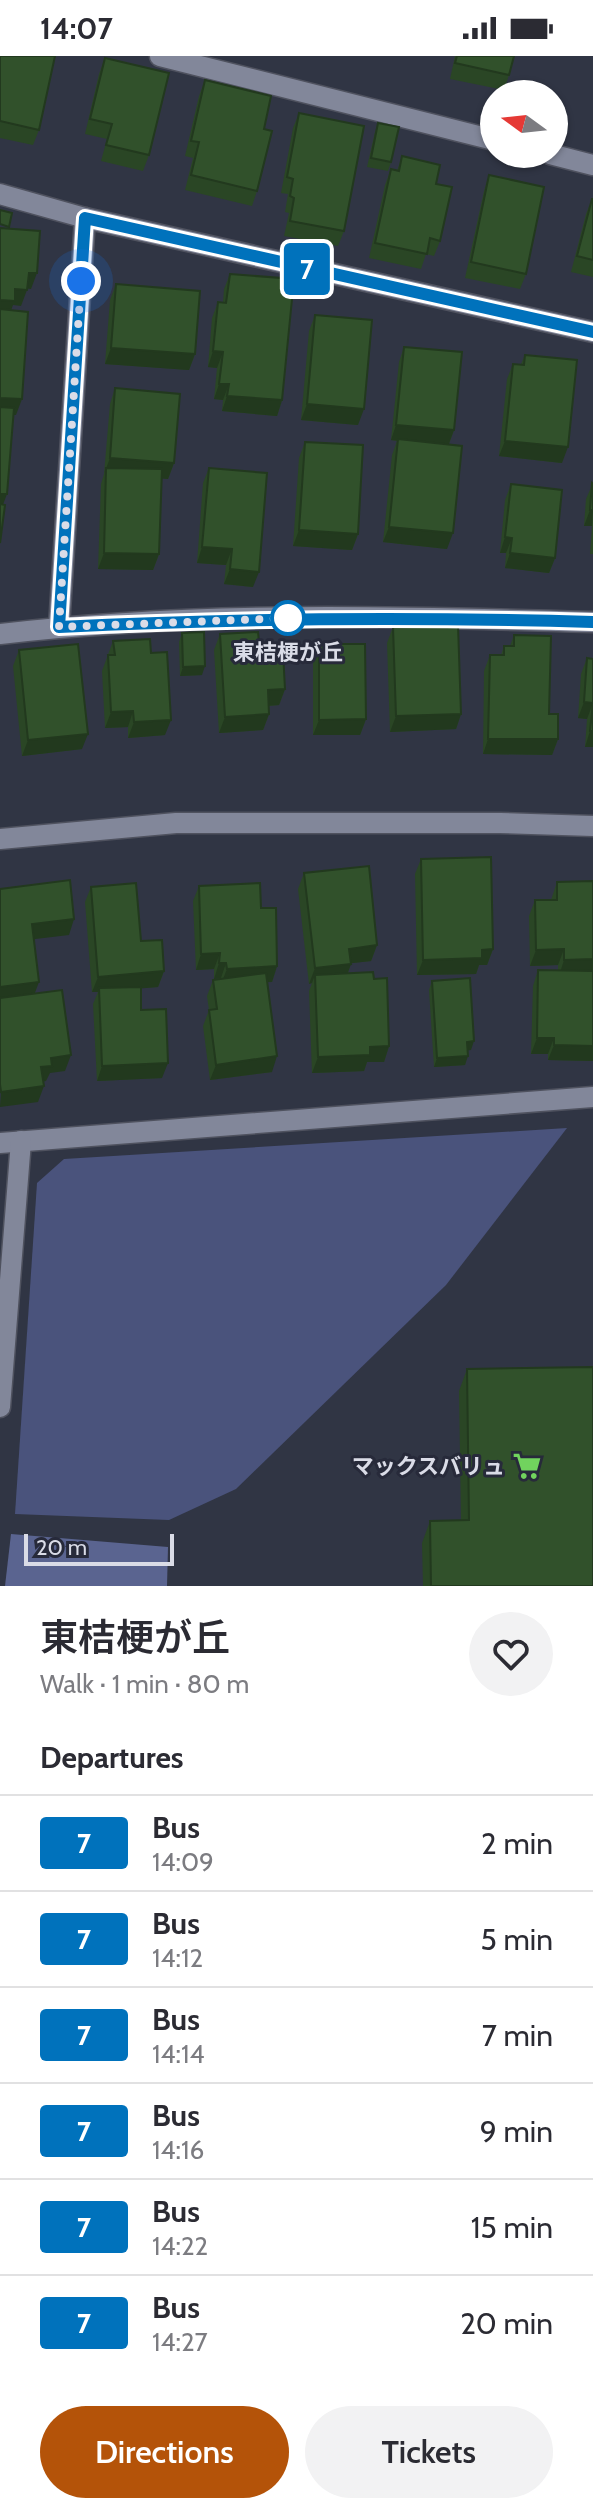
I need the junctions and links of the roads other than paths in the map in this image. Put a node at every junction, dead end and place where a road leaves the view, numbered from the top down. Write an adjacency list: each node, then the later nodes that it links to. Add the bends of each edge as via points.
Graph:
1 (160, 56): 2 (street)
2 (480, 136)
3 (568, 159): 4 (street)
4 (593, 165)
5 (0, 194): 6 (street)
6 (85, 218): 7 (street); 9 (street)
7 (593, 332)
8 (593, 622): 9 (street, via 342,617)
9 (59, 627): 10 (street)
10 (0, 634)
11 (593, 826): 12 (street, via 176,823)
12 (0, 839)
13 (593, 1097): 14 (street)
14 (21, 1141): 15 (street); 16 (street)
15 (0, 1143)
16 (0, 1407)

